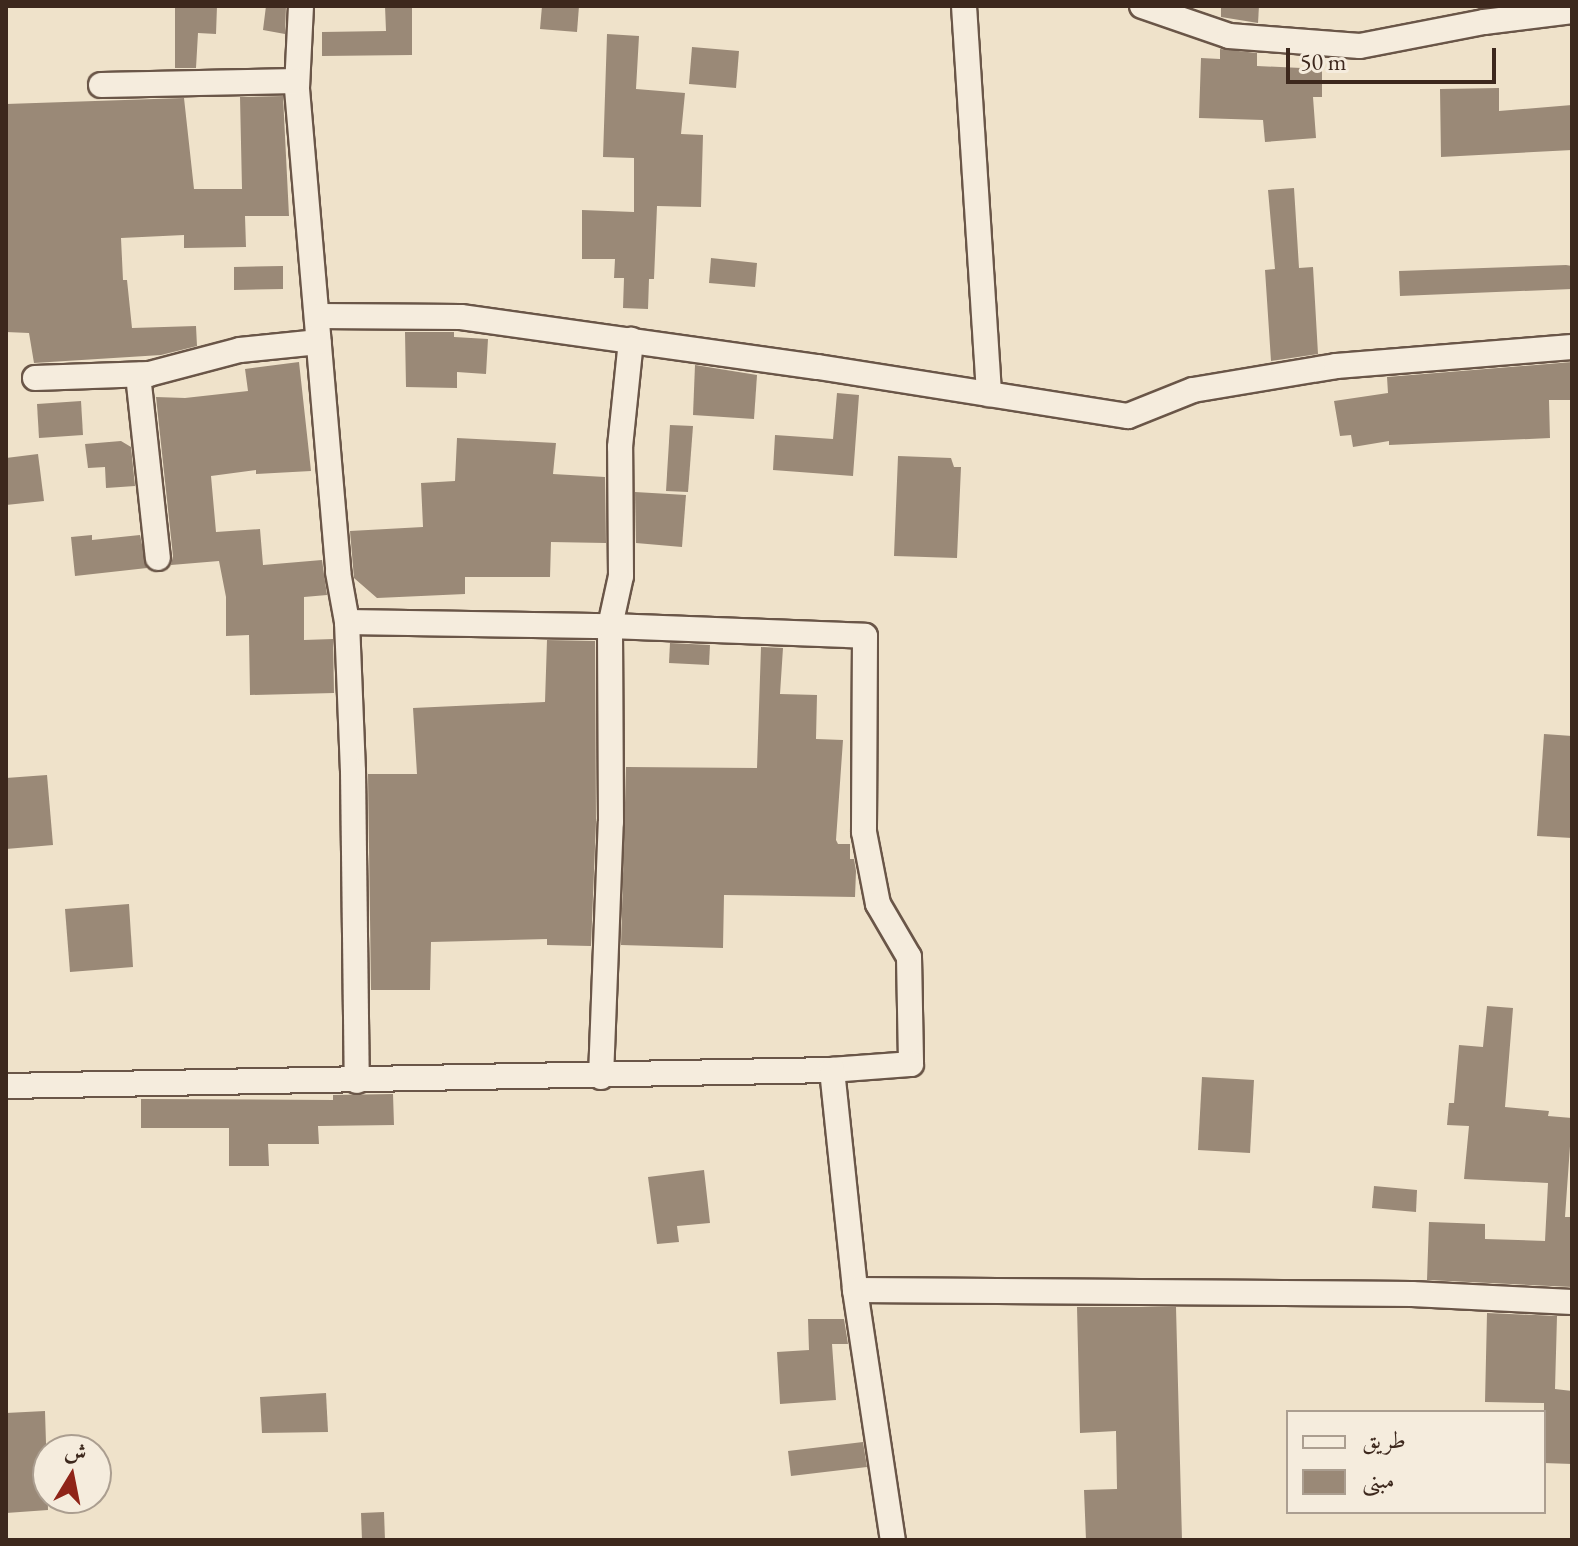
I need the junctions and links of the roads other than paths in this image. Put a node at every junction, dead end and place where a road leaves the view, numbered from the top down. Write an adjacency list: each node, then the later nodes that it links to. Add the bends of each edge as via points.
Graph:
1 (301, 6): 6 (street)
2 (964, 6): 14 (street)
3 (1142, 6): 5 (street, via 1229,36 1360,46)
4 (1572, 11): 5 (street)
5 (1483, 14)
6 (297, 81): 7 (street); 8 (street)
7 (101, 85)
8 (317, 316): 9 (street, via 461,317); 10 (street)
9 (631, 340): 14 (street); 17 (street, via 620,447 621,576)
10 (319, 342): 12 (street, via 240,350); 16 (street)
11 (1572, 347): 14 (street, via 1321,368 1193,390 1128,416)
12 (138, 375): 13 (street); 15 (street)
13 (35, 378)
14 (989, 394)
15 (158, 558)
16 (347, 622): 17 (street); 20 (street)
17 (610, 626): 18 (street, via 865,636 864,832 878,904 909,957 911,1064); 19 (street, via 611,822)
18 (832, 1070): 19 (street); 22 (street)
19 (601, 1077): 20 (street)
20 (357, 1081): 21 (street)
21 (6, 1086)
22 (855, 1290): 23 (street, via 1412,1294); 24 (street)
23 (1572, 1302)
24 (893, 1540)

